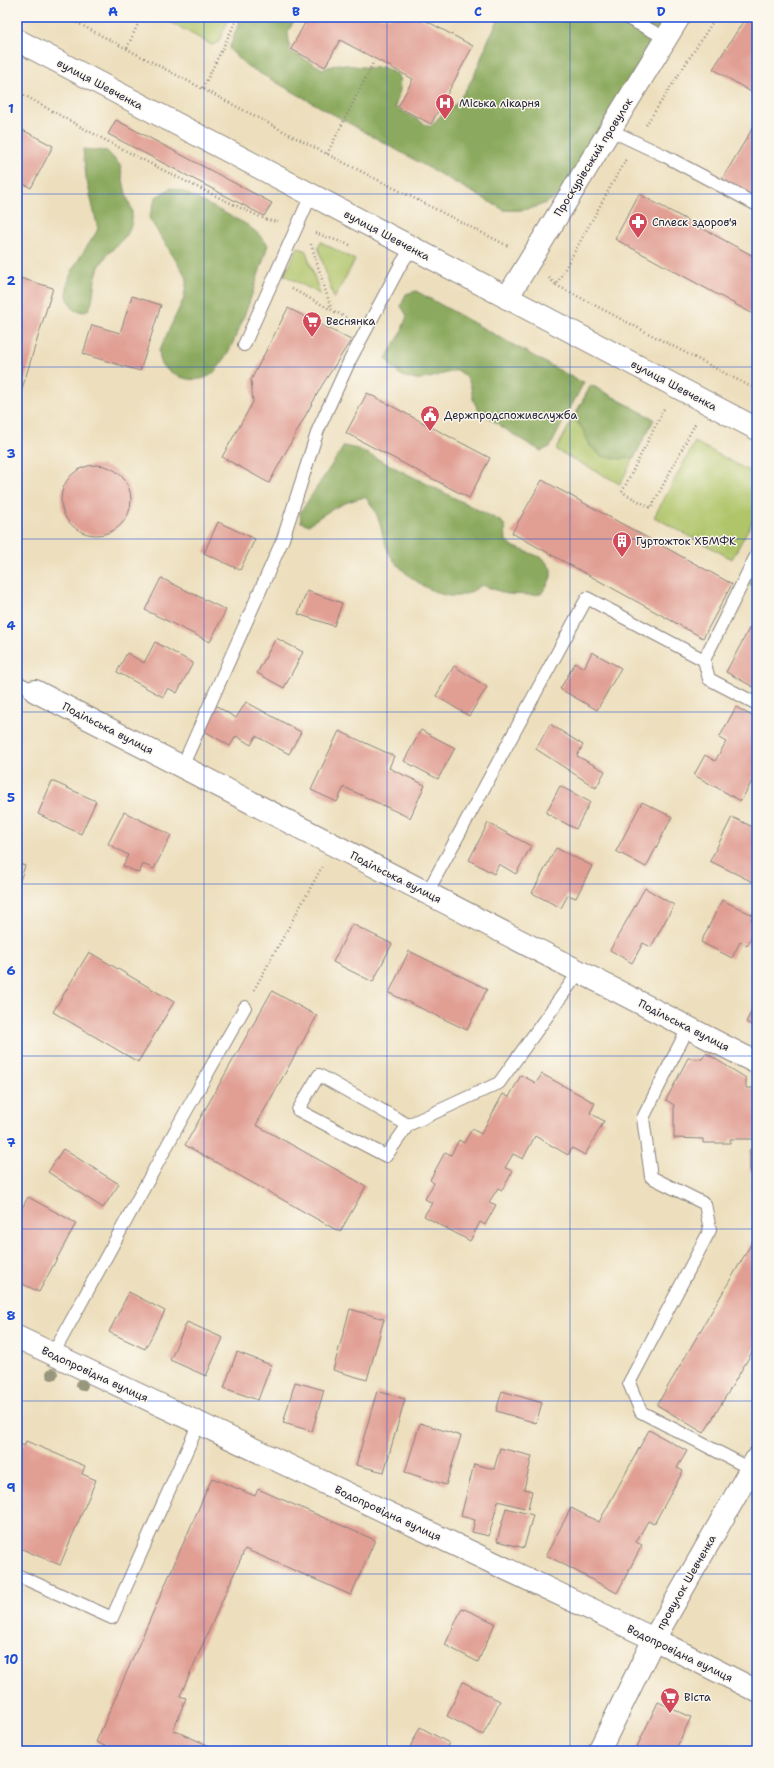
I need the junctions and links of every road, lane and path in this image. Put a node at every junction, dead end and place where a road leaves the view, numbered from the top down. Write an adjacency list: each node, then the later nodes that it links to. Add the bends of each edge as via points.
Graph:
1 (66, 17): 9 (path)
2 (142, 17): 9 (path)
3 (238, 17): 11 (path)
4 (625, 17): 7 (lane)
5 (679, 17): 7 (street, Проскурівський провулок)
6 (716, 17): 13 (path)
7 (666, 38): 12 (street, Проскурівський провулок)
8 (17, 40): 15 (street, вулиця Шевченка)
9 (127, 48): 11 (path)
10 (374, 61): 14 (path)
11 (203, 88): 14 (path)
12 (610, 130): 13 (lane); 19 (street, Проскурівський провулок)
13 (635, 143): 16 (lane, via 665,156); 21 (path)
14 (327, 154): 19 (path)
15 (311, 195): 17 (lane); 18 (street, вулиця Шевченка)
16 (757, 205)
17 (294, 234): 20 (lane); 23 (path, via 311,244)
18 (412, 248): 22 (street, вулиця Шевченка); 24 (lane)
19 (531, 258): 21 (path); 22 (street, Проскурівський провулок)
20 (274, 279): 23 (path); 25 (lane)
21 (556, 285): 26 (path)
22 (507, 298): 29 (street, вулиця Шевченка)
23 (331, 309): 24 (path)
24 (367, 328): 34 (lane, via 318,430 283,539)
25 (244, 344)
26 (757, 390)
27 (666, 406): 28 (path, via 622,492 651,508)
28 (696, 422)
29 (757, 429)
30 (757, 554): 31 (lane)
31 (704, 660): 33 (lane, via 710,679); 36 (lane, via 587,598)
32 (26, 686): 34 (street, Подільська вулиця)
33 (757, 704)
34 (182, 767): 35 (street, Подільська вулиця)
35 (334, 845): 36 (street, Подільська вулиця); 38 (path)
36 (427, 893): 37 (street, Подільська вулиця)
37 (579, 972): 39 (street, Подільська вулиця); 41 (lane, via 499,1083)
38 (245, 1007): 43 (lane)
39 (688, 1028): 40 (street, Подільська вулиця); 45 (lane, via 643,1118 651,1177 705,1204 710,1230 629,1383 641,1412)
40 (757, 1063)
41 (408, 1125): 41 (lane, via 386,1156 298,1110 319,1075)
42 (17, 1337): 43 (street, Водопровідна вулиця)
43 (53, 1354): 44 (street, Водопровідна вулиця)
44 (199, 1423): 46 (lane, via 112,1618); 47 (street, Водопровідна вулиця)
45 (754, 1464): 47 (street, провулок Шевченка)
46 (17, 1575)
47 (654, 1639): 48 (street, Водопровідна вулиця); 49 (street, провулок Шевченка)
48 (757, 1691)
49 (599, 1751)

